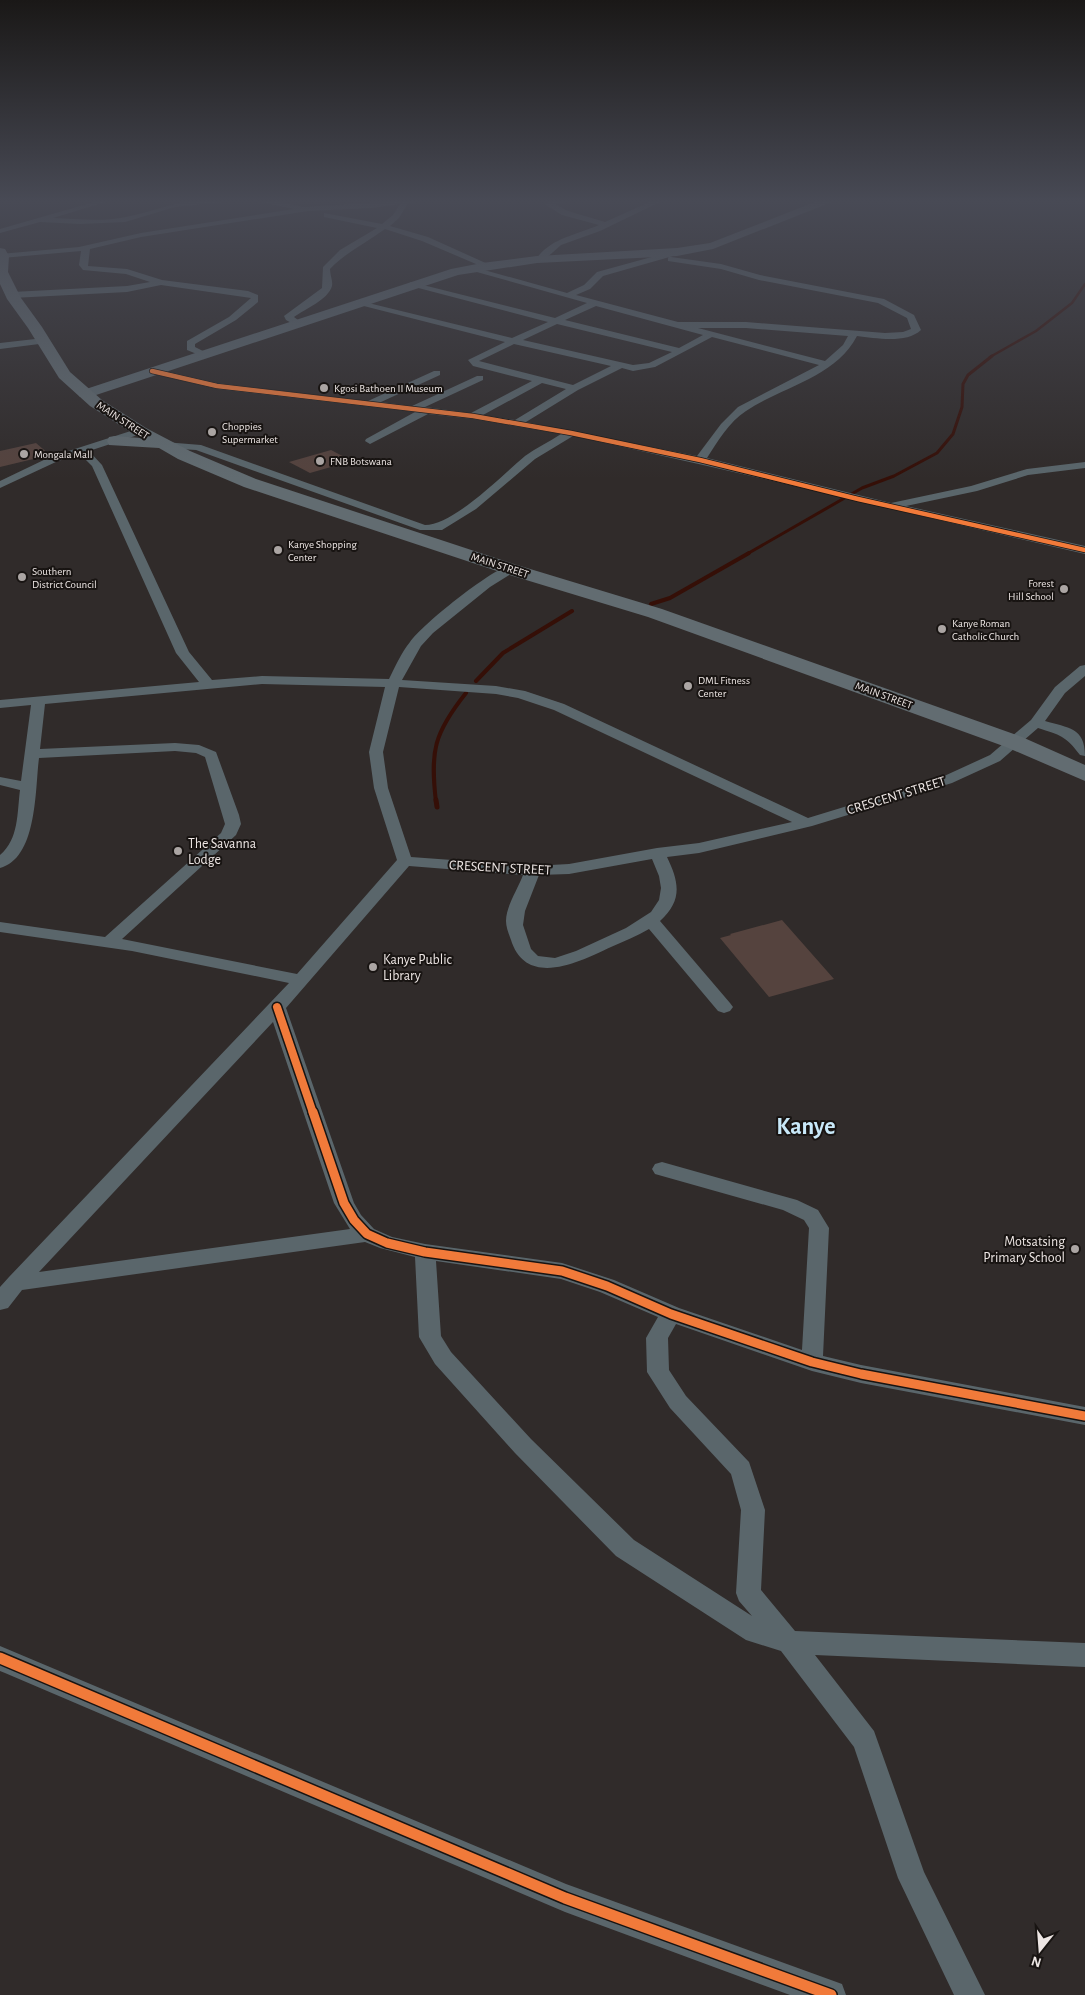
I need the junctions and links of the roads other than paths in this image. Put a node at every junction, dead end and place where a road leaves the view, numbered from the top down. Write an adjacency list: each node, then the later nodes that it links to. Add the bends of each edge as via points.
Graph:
1 (48, 293): 9 (street)
2 (241, 293): 22 (street, via 255,297 255,300 226,324 190,342 190,348)
3 (320, 293): 14 (street, via 289,316)
4 (386, 293): 11 (street)
5 (443, 293): 13 (street)
6 (562, 293): 10 (street)
7 (574, 293): 10 (street)
8 (841, 293): 16 (street, via 881,301 901,310 911,317 916,330 900,335)
9 (12, 295): 18 (highway, MAIN STREET)
10 (569, 295): 12 (street)
11 (359, 302): 14 (street); 19 (street)
12 (597, 302): 13 (street); 15 (street)
13 (556, 322): 19 (street); 21 (street)
14 (296, 323): 22 (street)
15 (679, 325): 16 (street, via 746,325); 17 (street)
16 (852, 333): 23 (street, via 850,343)
17 (711, 334): 21 (street); 23 (street)
18 (43, 340): 20 (street); 20 (street, via 16,338); 20 (street, via 26,347); 30 (highway, MAIN STREET, via 64,374)
19 (512, 341): 24 (street); 28 (street, via 474,359 474,363)
20 (2, 344)
21 (678, 351): 24 (street, via 642,368)
22 (204, 354): 25 (street)
23 (827, 364): 43 (street, via 743,409 728,421)
24 (619, 366): 29 (street)
25 (152, 371): 30 (street); 31 (street, via 217,386)
26 (437, 373): 31 (street)
27 (480, 378): 32 (street)
28 (540, 380): 29 (street); 34 (street)
29 (574, 388): 35 (street)
30 (85, 394): 36 (highway, MAIN STREET)
31 (370, 404): 32 (street)
32 (414, 408): 33 (street)
33 (427, 410): 34 (street); 39 (street)
34 (473, 416): 35 (street)
35 (516, 424): 37 (street)
36 (137, 429): 38 (highway, via 126,428); 40 (highway, MAIN STREET)
37 (570, 433): 42 (street, via 514,470 472,507 431,529); 43 (street)
38 (113, 441): 40 (highway); 41 (street)
39 (370, 441)
40 (167, 446): 42 (street, via 197,448); 44 (highway, MAIN STREET)
41 (82, 450): 46 (street, via 36,466); 52 (street, via 97,465 183,653)
42 (221, 455): 44 (highway)
43 (700, 460): 47 (street)
44 (198, 462): 49 (highway, MAIN STREET, via 250,483)
45 (1085, 465): 47 (street, via 1027,472 973,489)
46 (0, 485)
47 (889, 506): 48 (street)
48 (1085, 550)
49 (510, 569): 51 (street, via 428,630 415,644); 56 (highway, MAIN STREET, via 624,602)
50 (1085, 669): 55 (street, CRESCENT STREET, via 1060,690)
51 (393, 683): 52 (street, via 262,680); 62 (street, via 496,690 559,707); 64 (street, via 376,752 381,788)
52 (208, 684): 53 (street)
53 (38, 702): 54 (street); 58 (street)
54 (0, 704)
55 (1036, 723): 56 (street, CRESCENT STREET); 57 (street, via 1075,738)
56 (1014, 742): 59 (highway, MAIN STREET); 62 (street, CRESCENT STREET, via 995,758 947,780)
57 (1085, 752)
58 (33, 754): 61 (street); 69 (street, via 175,747 199,749 211,755 233,824 228,835)
59 (1085, 774)
60 (0, 781): 61 (street)
61 (29, 787): 65 (street, via 22,837)
62 (807, 823): 63 (street, CRESCENT STREET, via 699,848)
63 (657, 853): 66 (street, CRESCENT STREET, via 569,869); 67 (street, via 671,883 667,900)
64 (405, 861): 66 (street, CRESCENT STREET); 70 (street)
65 (0, 864)
66 (533, 871): 67 (street, via 514,920 520,947 528,958 542,963 558,963)
67 (651, 921): 71 (street)
68 (0, 927): 69 (street)
69 (109, 942): 70 (street)
70 (301, 980): 72 (street)
71 (724, 1007)
72 (277, 1008): 74 (street, via 344,1203); 76 (street)
73 (662, 1170): 79 (street, via 790,1205 811,1215 819,1228)
74 (367, 1234): 75 (street, via 387,1243); 76 (street)
75 (425, 1252): 78 (street, via 562,1271 607,1286); 81 (street, via 430,1337 443,1358 523,1446 625,1548 756,1632)
76 (16, 1283): 77 (street)
77 (0, 1302)
78 (671, 1314): 79 (street); 81 (street, via 657,1338 658,1372 678,1402 740,1469 753,1510 748,1593)
79 (812, 1362): 80 (street)
80 (1085, 1416)
81 (790, 1642): 82 (street); 85 (street, via 865,1740 912,1878)
82 (1085, 1655)
83 (0, 1658): 84 (street, via 565,1898)
84 (831, 1995)
85 (970, 1995)

